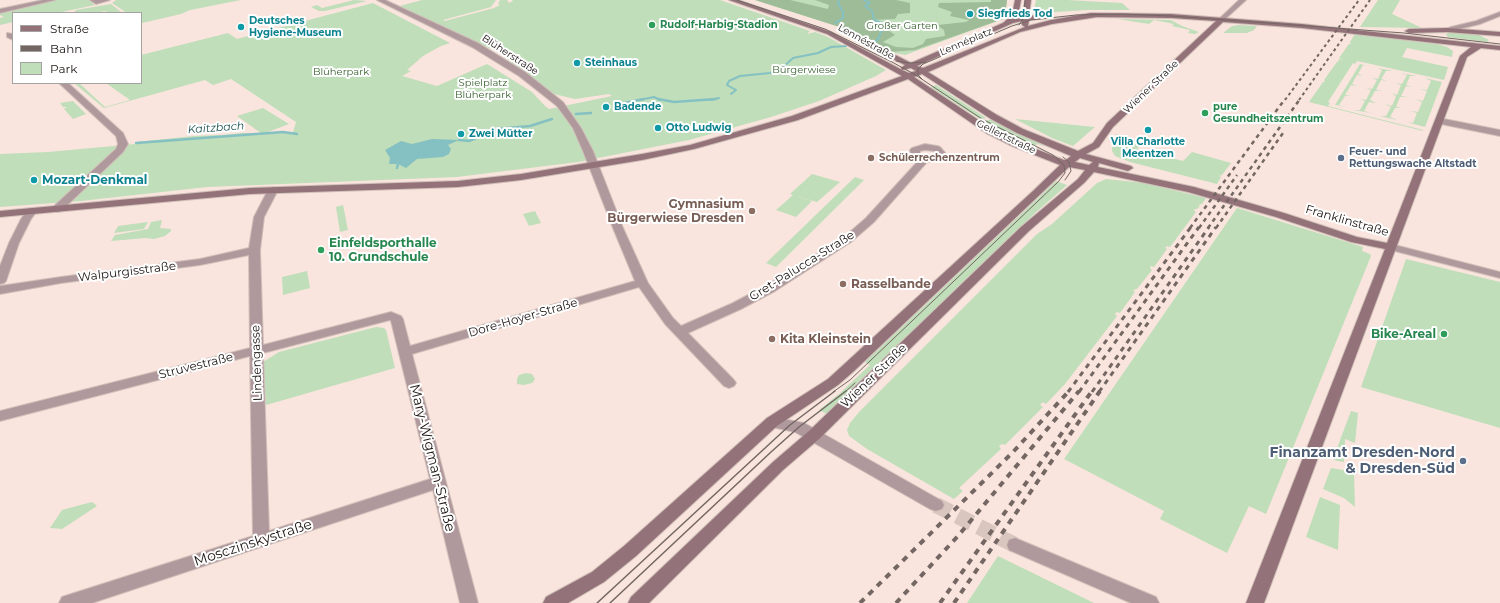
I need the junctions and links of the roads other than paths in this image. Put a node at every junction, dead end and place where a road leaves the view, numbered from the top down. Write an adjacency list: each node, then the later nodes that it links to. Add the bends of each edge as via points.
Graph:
1 (52, 0): 10 (street)
2 (107, 0): 9 (street)
3 (380, 0): 39 (street, Blüherstraße, via 475,45 522,74 560,104 577,128)
4 (732, 0): 27 (main road, Lennéstraße, via 846,40)
5 (747, 0): 26 (main road, Lennéstraße, via 843,32)
6 (1018, 0): 16 (main road, via 1015,16)
7 (1028, 0): 13 (main road)
8 (1243, 0): 14 (street)
9 (95, 1)
10 (0, 11)
11 (1500, 14): 15 (street)
12 (1098, 15): 13 (main road); 14 (main road); 19 (main road, Lennéplatz, via 1051,22)
13 (1027, 18): 16 (main road); 19 (main road, via 1024,26)
14 (1221, 20): 17 (main road); 34 (main road, Wiener Straße, via 1110,126)
15 (1478, 23): 18 (street); 20 (street, via 1476,27)
16 (1001, 26): 26 (main road, Lennéplatz)
17 (1302, 26): 18 (main road, via 1409,32); 22 (main road)
18 (1447, 30): 20 (main road); 22 (main road, via 1442,35)
19 (1018, 31): 28 (main road, Lennéplatz)
20 (1482, 32): 21 (main road); 23 (main road)
21 (1500, 34)
22 (1448, 43): 24 (main road); 25 (main road)
23 (1499, 44): 24 (main road)
24 (1479, 46): 25 (main road)
25 (1464, 56): 32 (main road)
26 (909, 66): 27 (main road, Lennéplatz); 28 (main road)
27 (898, 71): 29 (main road); 31 (main road, Lennéplatz)
28 (922, 72): 29 (main road, Lennéplatz); 35 (main road, Gellertstraße, via 1009,125)
29 (908, 76): 31 (main road, Lennéplatz); 38 (main road, Gellertstraße, via 989,131)
30 (64, 84): 42 (street, via 120,135 123,144 120,150)
31 (850, 98): 39 (main road, via 795,118 720,139)
32 (1439, 121): 33 (street); 45 (main road)
33 (1500, 133)
34 (1096, 145): 35 (main road, Wiener Straße); 37 (main road)
35 (1078, 155): 37 (main road, Gellertstraße); 38 (main road, Wiener Straße)
36 (925, 159): 52 (street, Gret-Palucca-Straße, via 874,216 847,240 771,288)
37 (1098, 160): 40 (main road, Wiener Straße); 45 (main road, Franklinstraße, via 1203,185 1358,233)
38 (1066, 164): 40 (main road, Gellertstraße); 57 (main road, Wiener Straße, via 849,368 833,382)
39 (594, 166): 41 (main road, via 458,184); 49 (street)
40 (1092, 169): 45 (main road, Franklinstraße, via 1190,189 1355,240); 58 (main road, Wiener Straße, via 1020,234)
41 (273, 190): 42 (main road); 46 (street, Lindengasse, via 259,217)
42 (57, 209): 43 (main road)
43 (32, 211): 44 (main road); 48 (street, via 14,243)
44 (0, 214)
45 (1391, 247): 47 (street); 68 (main road)
46 (254, 250): 50 (street, Walpurgisstraße, via 200,262); 53 (street, Lindengasse)
47 (1500, 275)
48 (0, 281)
49 (642, 283): 52 (street); 54 (street, Dore-Hoyer-Straße)
50 (0, 290)
51 (391, 316): 53 (street, Struvestraße); 54 (street, Mary-Wigman-Straße, via 397,319)
52 (680, 332): 55 (street)
53 (257, 350): 56 (street, Struvestraße); 61 (street, Lindengasse)
54 (405, 352): 59 (street, Mary-Wigman-Straße)
55 (729, 382)
56 (0, 416)
57 (772, 422): 58 (street, via 795,426); 65 (main road, Wiener Straße, via 630,551 598,577)
58 (814, 435): 60 (street); 66 (main road, Wiener Straße, via 778,466)
59 (437, 483): 61 (street, Mosczinskystraße); 64 (street, Mary-Wigman-Straße)
60 (936, 505)
61 (261, 540): 63 (street, Mosczinskystraße)
62 (1015, 545): 67 (street)
63 (68, 603)
64 (469, 603)
65 (552, 603)
66 (637, 603)
67 (1150, 603)
68 (1255, 603)

